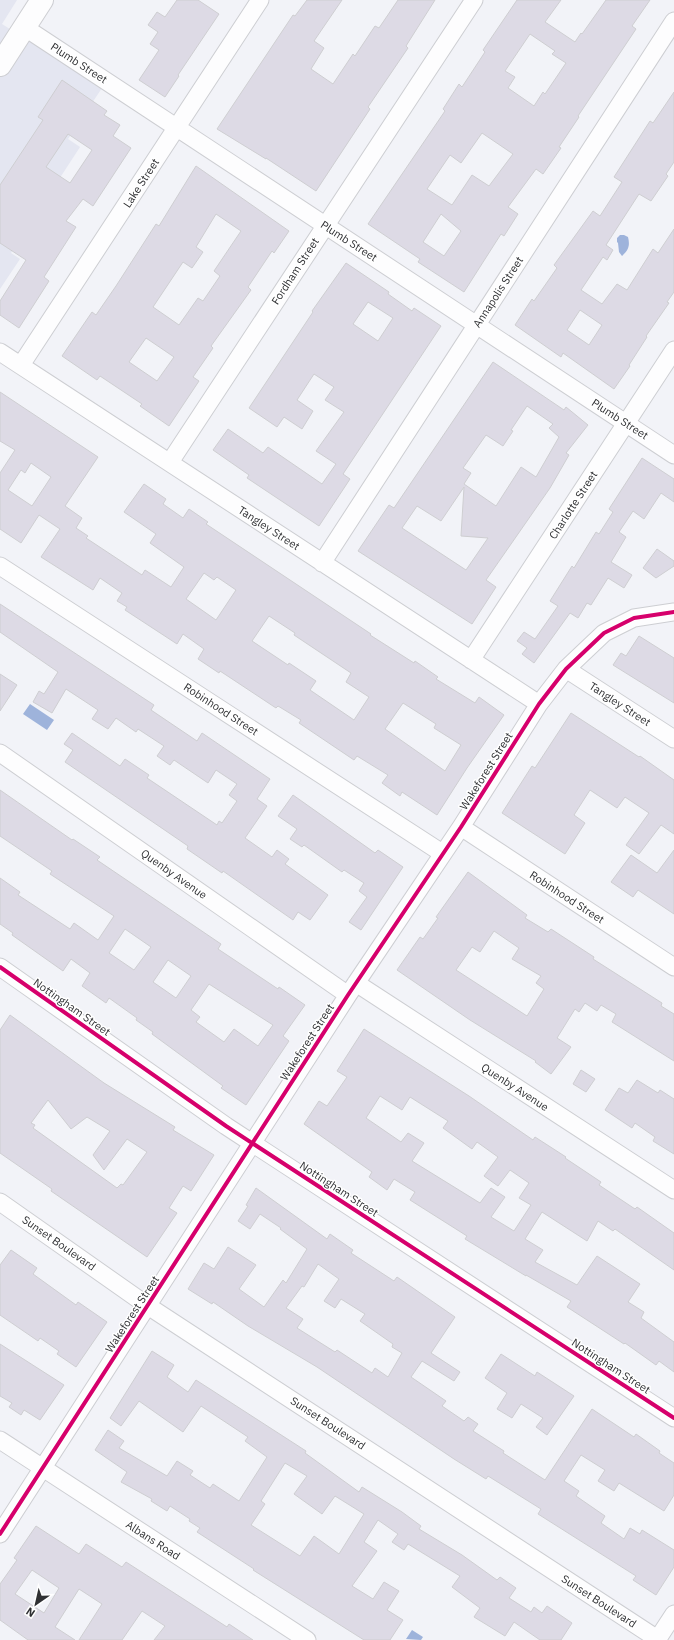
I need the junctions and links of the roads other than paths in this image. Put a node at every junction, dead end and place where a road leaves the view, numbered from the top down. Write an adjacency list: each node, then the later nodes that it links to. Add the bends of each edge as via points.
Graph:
1 (42, 0): 5 (main road)
2 (260, 0): 7 (street, Lake Street)
3 (474, 0): 8 (street, Fordham Street)
4 (674, 21): 9 (street, Annapolis Street)
5 (24, 27): 6 (main road); 7 (street, Plumb Street)
6 (0, 64)
7 (177, 128): 8 (street, Plumb Street); 12 (street, Lake Street)
8 (326, 225): 9 (street, Plumb Street); 15 (street, Fordham Street)
9 (476, 325): 13 (street, Plumb Street); 16 (street, Annapolis Street)
10 (674, 350): 13 (street, Charlotte Street)
11 (0, 352): 12 (street, Tangley Street)
12 (21, 365): 15 (street, Tangley Street)
13 (626, 423): 14 (street, Plumb Street); 19 (street, Charlotte Street)
14 (674, 454)
15 (170, 462): 16 (street, Tangley Street)
16 (322, 563): 19 (street, Tangley Street)
17 (0, 566): 25 (street, Robinhood Street)
18 (674, 612): 20 (street, Wakeforest Street, via 634,618 620,624 604,633)
19 (472, 660): 21 (street, Tangley Street)
20 (566, 669): 21 (street, Wakeforest Street); 22 (street, Tangley Street)
21 (539, 704): 24 (street, Wakeforest Street)
22 (674, 739)
23 (0, 752): 28 (street, Quenby Avenue)
24 (461, 827): 25 (street, Wakeforest Street); 26 (street, Robinhood Street)
25 (442, 854): 28 (street, Wakeforest Street)
26 (674, 966)
27 (0, 967): 29 (street, Nottingham Street)
28 (352, 989): 29 (street, Wakeforest Street); 30 (street, Quenby Avenue)
29 (252, 1144): 32 (street, Wakeforest Street); 33 (street, Nottingham Street)
30 (674, 1190)
31 (0, 1202): 32 (street, Sunset Boulevard)
32 (148, 1306): 35 (street, Wakeforest Street); 39 (street, Sunset Boulevard)
33 (674, 1418)
34 (0, 1440): 35 (street, Albans Road)
35 (43, 1468): 36 (street, Wakeforest Street); 38 (street, Albans Road)
36 (0, 1534)
37 (674, 1614): 39 (street)
38 (307, 1640)
39 (658, 1640)

